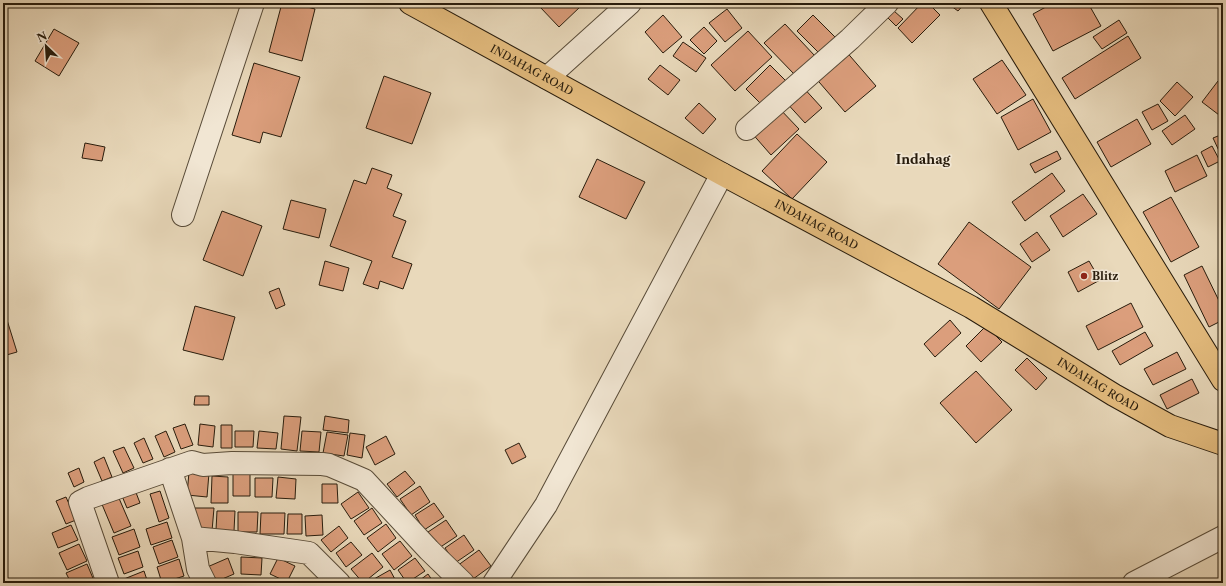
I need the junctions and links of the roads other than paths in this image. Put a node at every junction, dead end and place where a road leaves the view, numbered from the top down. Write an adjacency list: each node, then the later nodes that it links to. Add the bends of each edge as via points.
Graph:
1 (253, 3): 9 (street)
2 (410, 3): 6 (main road, INDAHAG ROAD)
3 (630, 3): 6 (street)
4 (888, 3): 7 (street)
5 (991, 3): 10 (main road)
6 (546, 78): 8 (main road, INDAHAG ROAD)
7 (747, 129)
8 (722, 174): 11 (main road, INDAHAG ROAD, via 971,307 1114,395 1170,426); 19 (street, via 546,505)
9 (183, 215)
10 (1223, 380)
11 (1223, 444)
12 (170, 469): 14 (street); 15 (street, via 80,502); 18 (street, via 192,462 203,465 329,465 364,480)
13 (1223, 537): 20 (street)
14 (193, 538): 16 (street, via 198,569); 17 (street, via 309,553)
15 (108, 583)
16 (205, 583)
17 (339, 583)
18 (463, 583)
19 (494, 583)
20 (1134, 583)

